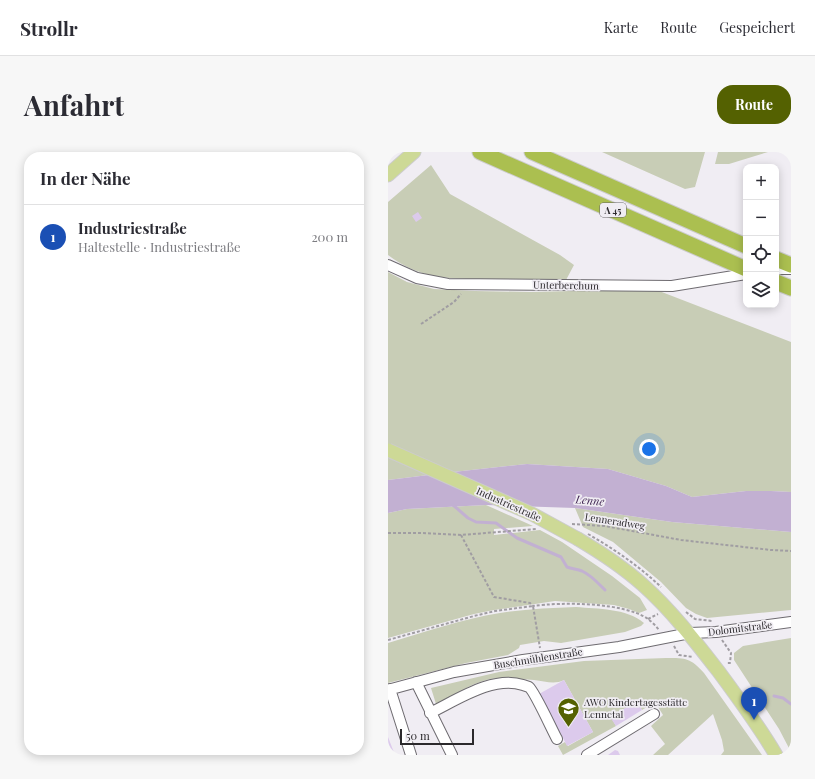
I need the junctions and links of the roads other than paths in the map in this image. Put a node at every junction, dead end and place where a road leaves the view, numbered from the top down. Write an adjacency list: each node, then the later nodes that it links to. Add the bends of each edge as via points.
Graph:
1 (414, 152): 4 (main road)
2 (480, 152): 9 (highway, A 45)
3 (532, 152): 5 (highway, A 45)
4 (388, 175)
5 (743, 245)
6 (779, 260): 8 (highway)
7 (388, 265): 12 (street, Unterberchum, via 417,278 448,284 672,286)
8 (791, 265)
9 (743, 268)
10 (779, 269): 11 (street)
11 (791, 269)
12 (743, 274)
13 (779, 283): 14 (highway)
14 (791, 288)
15 (388, 450): 17 (main road, Industriestraße, bridge, via 549,523 600,552 642,584)
16 (791, 622): 17 (street, Dolomitstraße)
17 (690, 633): 18 (street, Buschmühlenstraße, via 619,647 454,672); 26 (main road, Industriestraße, via 754,720)
18 (416, 682): 19 (street, Buschmühlenstraße); 20 (street)
19 (389, 689): 23 (street)
20 (430, 712): 22 (street, via 484,687 517,683 529,687); 24 (street)
21 (654, 714): 25 (street)
22 (557, 739)
23 (411, 755)
24 (452, 755)
25 (587, 755)
26 (776, 755)

